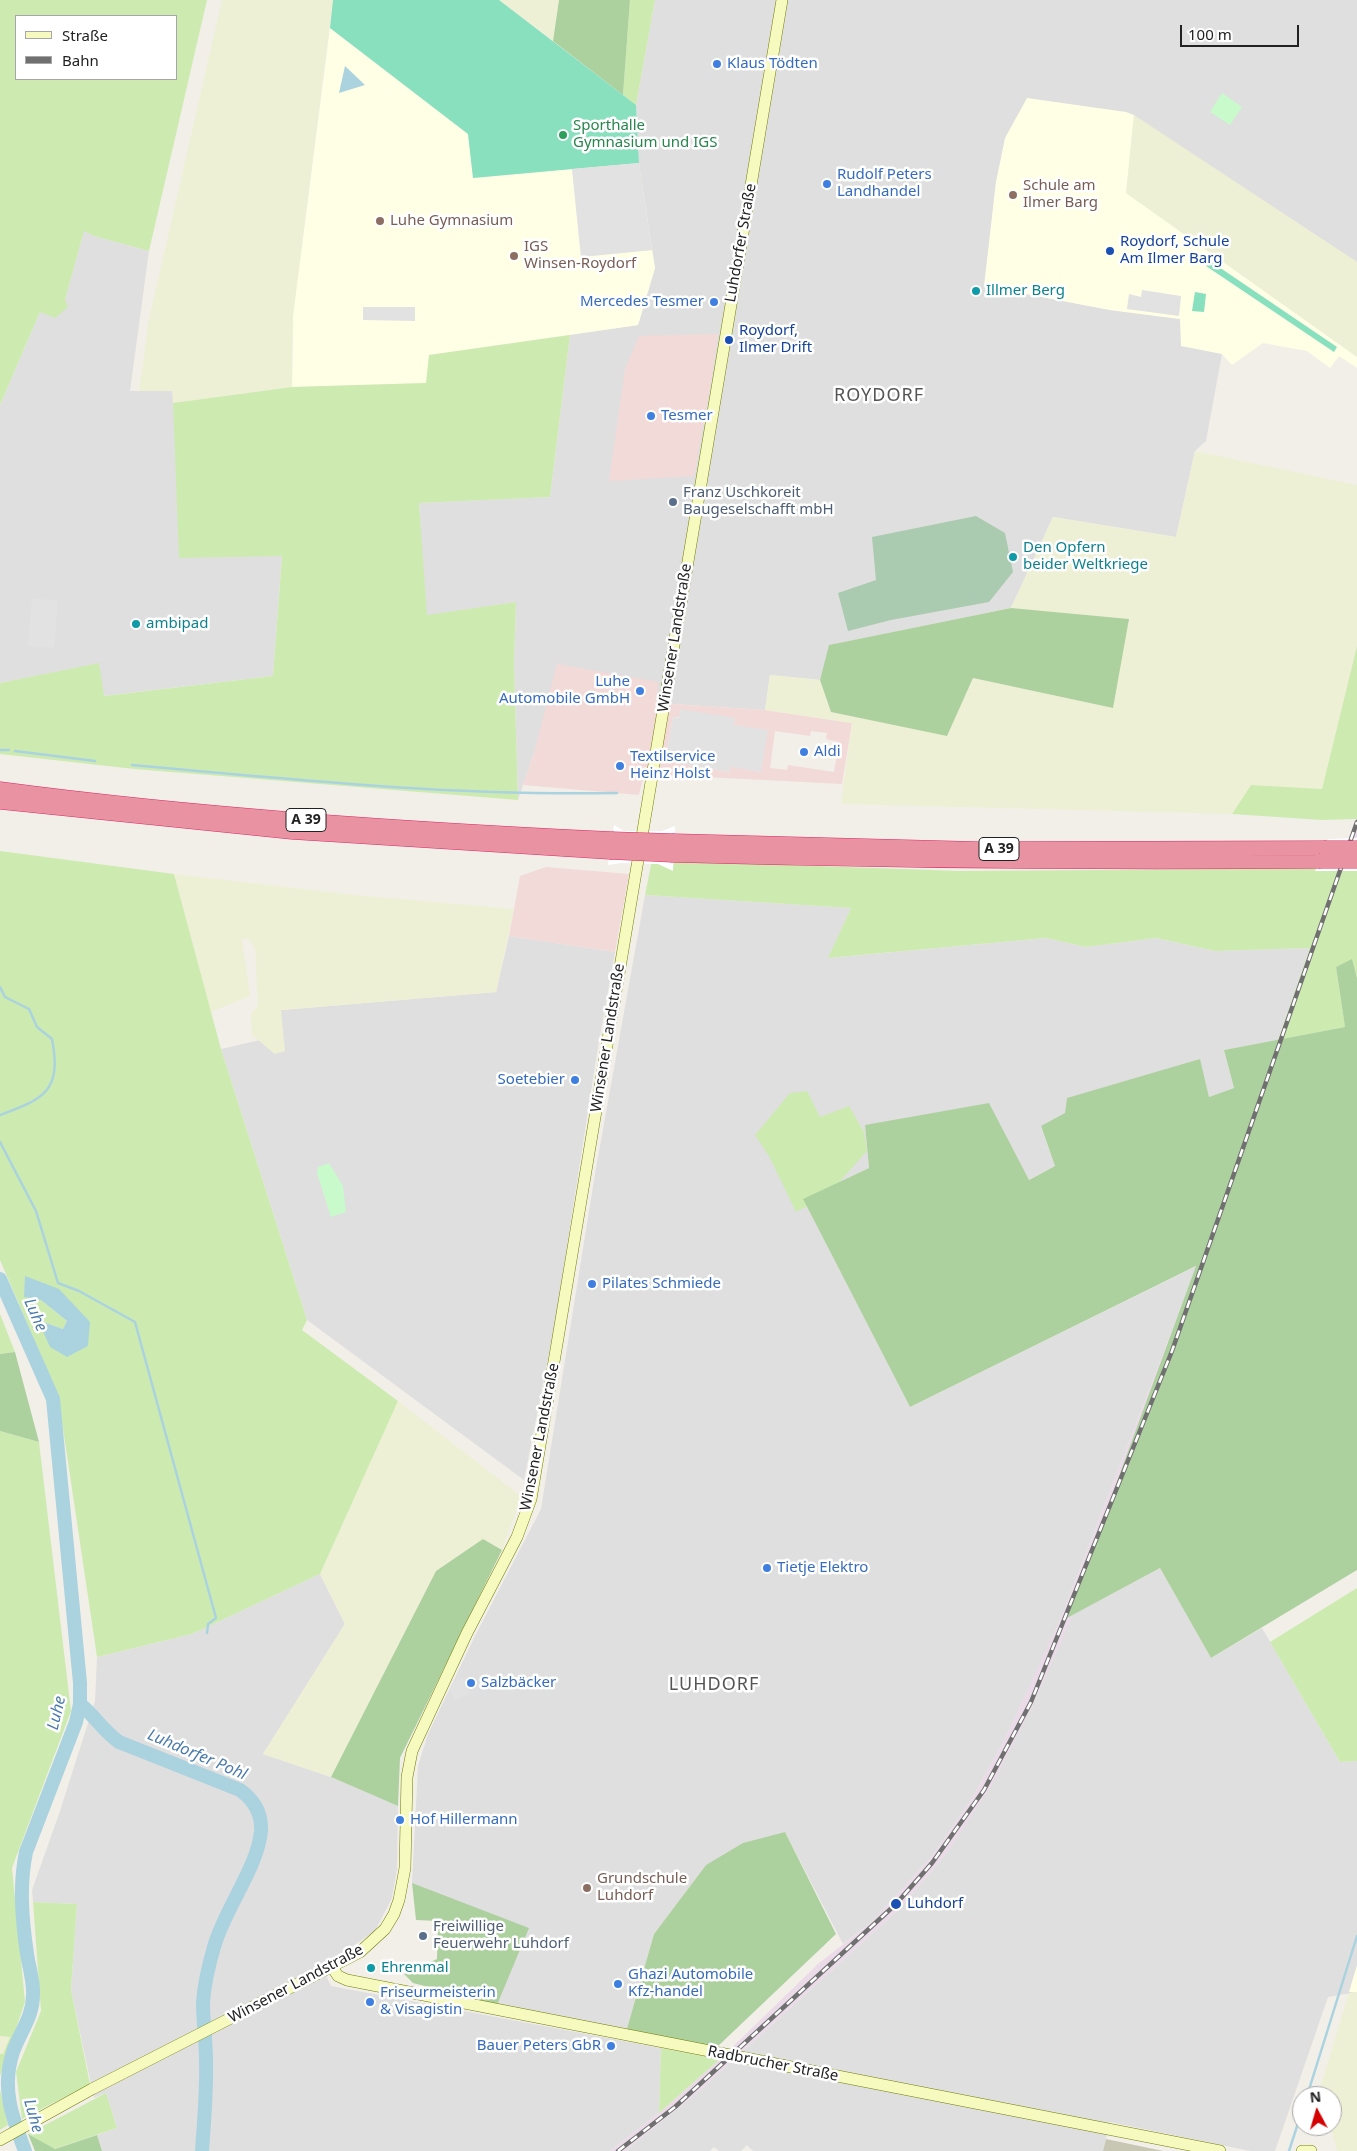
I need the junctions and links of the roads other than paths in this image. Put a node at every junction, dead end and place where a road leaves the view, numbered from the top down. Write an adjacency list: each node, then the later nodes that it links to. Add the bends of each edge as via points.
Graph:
1 (782, 0): 2 (main road, Luhdorfer Straße)
2 (700, 486): 9 (main road, Winsener Landstraße, via 530,1499 517,1537 467,1633 412,1751 407,1777 403,1882 394,1914 372,1942)
3 (0, 789): 5 (highway, A 39, via 299,820)
4 (0, 802): 5 (highway, A 39, via 292,832)
5 (611, 846): 7 (highway, A 39, bridge, via 960,862 1120,863)
6 (1357, 848): 7 (highway, A 39, bridge)
7 (1322, 855): 8 (highway, A 39, bridge)
8 (1357, 861)
9 (332, 1967): 10 (main road, Winsener Landstraße); 11 (main road, Radbrucher Straße, via 338,1976 347,1980)
10 (1, 2139)
11 (1220, 2151)
12 (1302, 2151): 13 (main road)
13 (1311, 2151)

